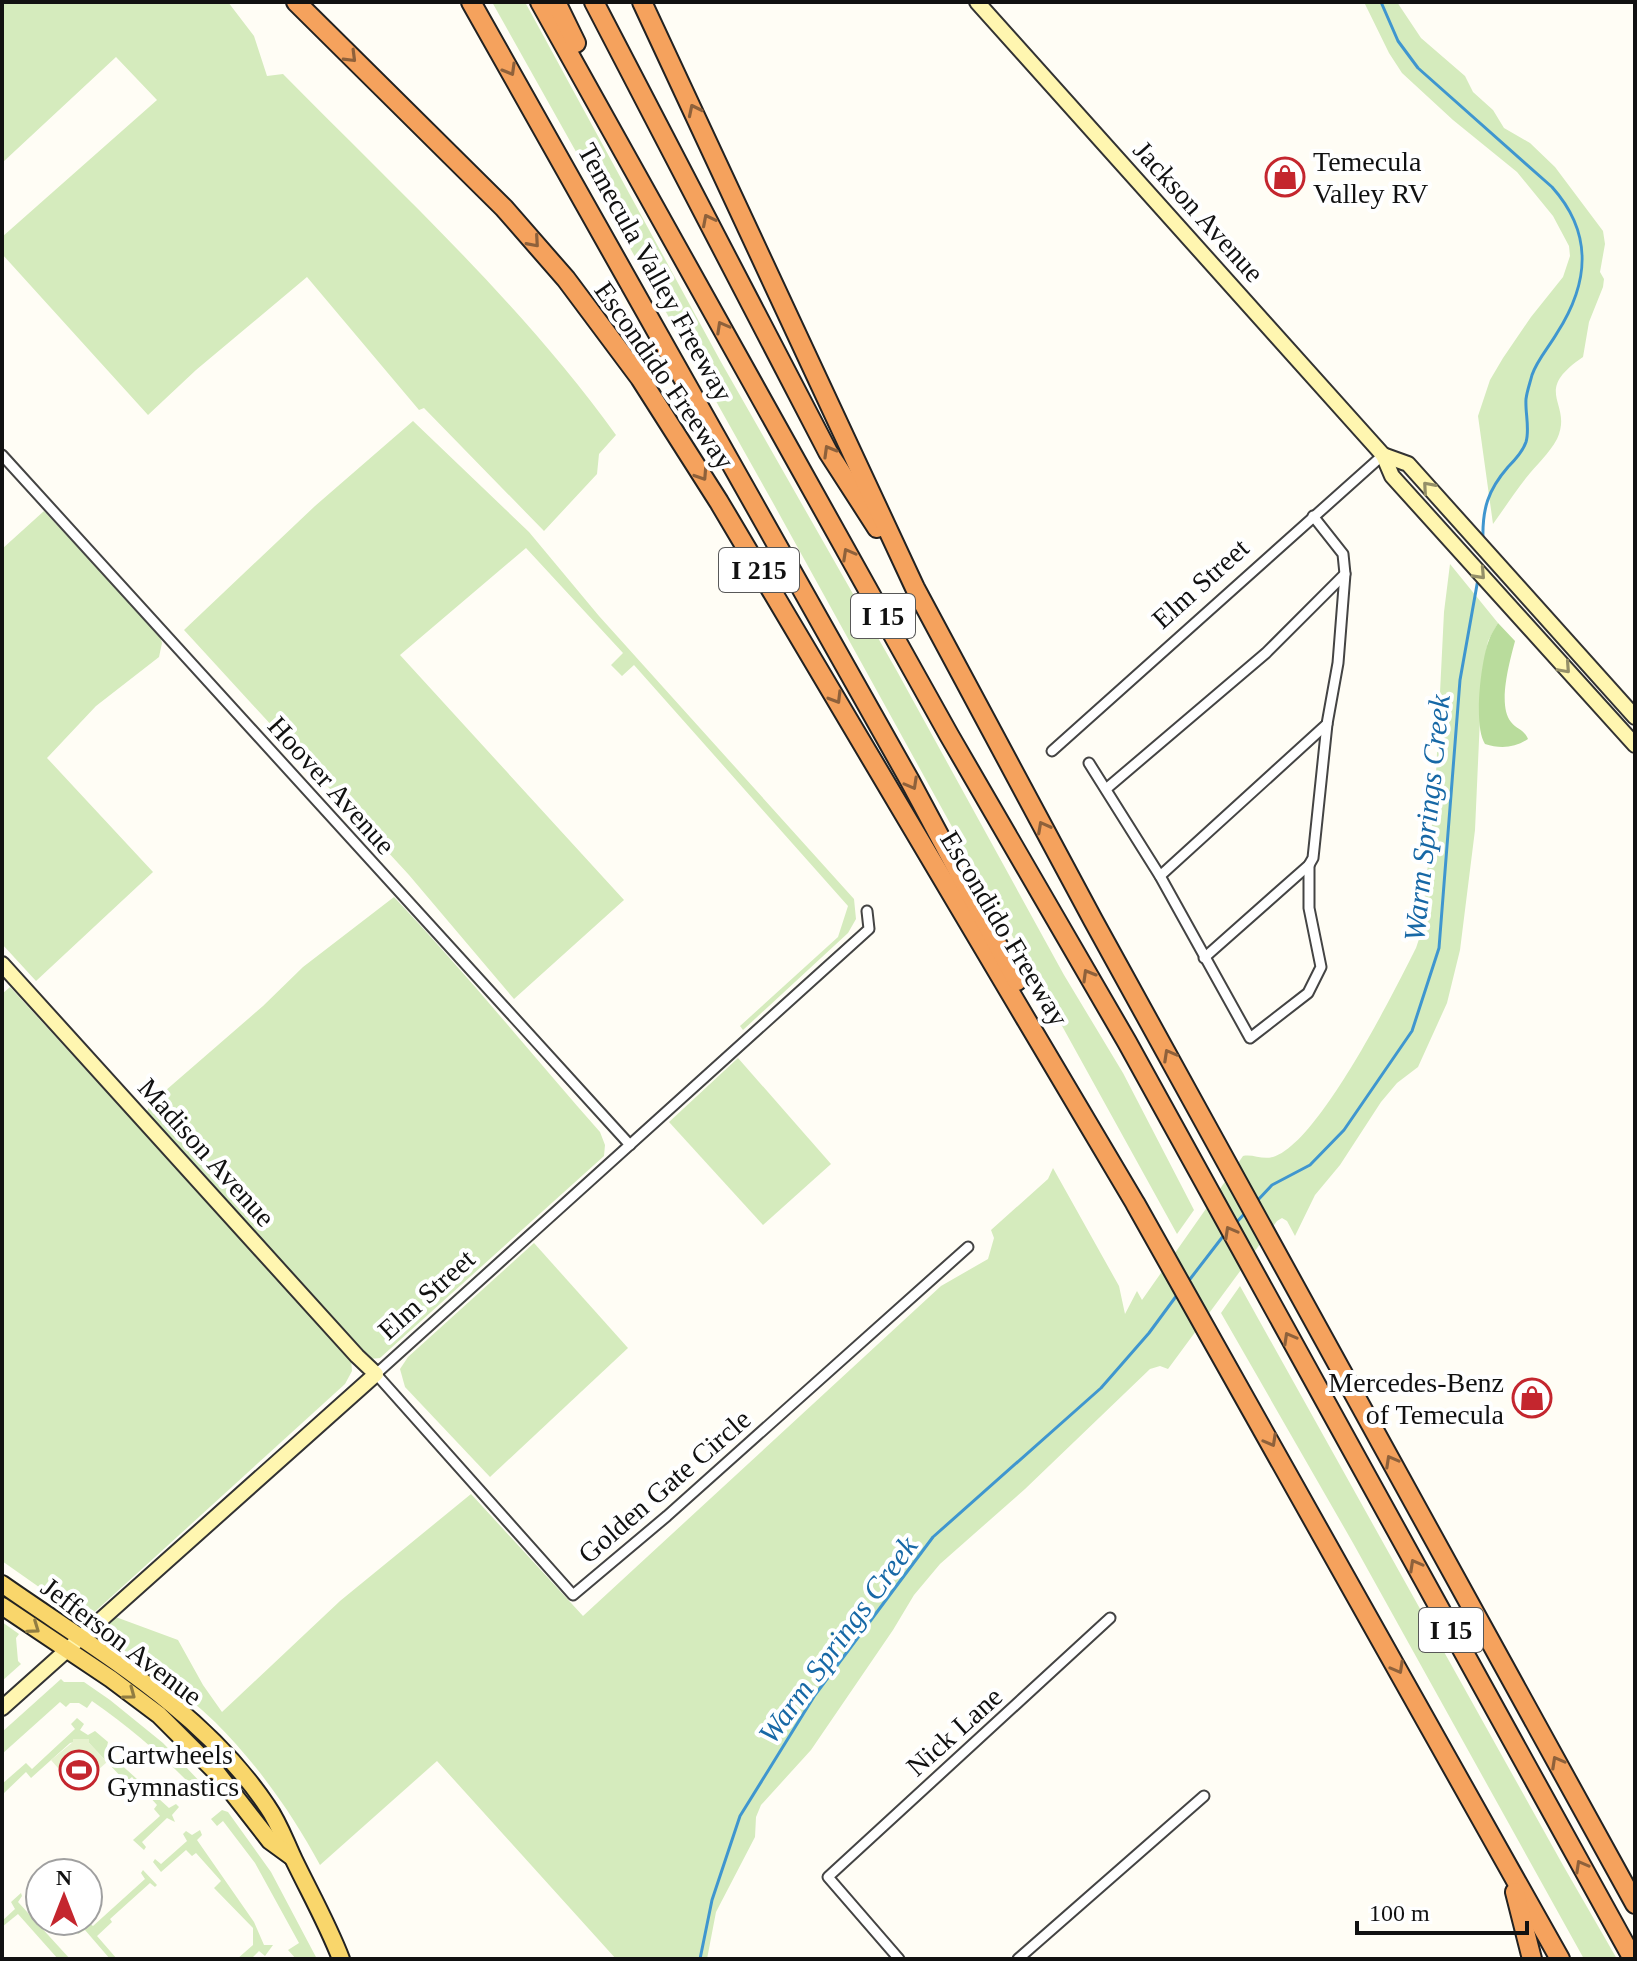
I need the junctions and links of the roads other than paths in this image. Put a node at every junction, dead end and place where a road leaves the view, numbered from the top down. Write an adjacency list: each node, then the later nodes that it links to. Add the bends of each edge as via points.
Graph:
1 (296, 2): 26 (highway, Escondido Freeway / I 215, one-way to 26, via 504,208 566,279 640,378)
2 (471, 2): 26 (highway, Temecula Valley Freeway / I 15, one-way to 26, via 910,781)
3 (540, 2): 8 (highway, Temecula Valley Freeway / I 15)
4 (556, 2): 8 (highway)
5 (594, 2): 13 (highway, one-way to 5, via 828,452)
6 (642, 2): 13 (highway, one-way to 6)
7 (977, 2): 10 (main road, Jackson Avenue)
8 (644, 187): 44 (highway, Escondido Freeway / I 15, one-way to 8, via 1119,1029)
9 (2, 455): 25 (street, Hoover Avenue)
10 (1383, 455): 11 (street, Elm Street); 14 (main road, Jackson Avenue, one-way to 10, via 1408,464); 16 (main road, Jackson Avenue, one-way to 16, via 1392,476)
11 (1313, 516): 12 (street, via 1343,554); 17 (street, Elm Street)
12 (1345, 574): 15 (street); 19 (street, via 1266,653)
13 (915, 588): 38 (highway, one-way to 13)
14 (1635, 717)
15 (1327, 724): 20 (street); 21 (street)
16 (1635, 745)
17 (1052, 751)
18 (1089, 763): 19 (street)
19 (1106, 789): 21 (street)
20 (1309, 865): 23 (street); 23 (street, via 1309,908 1321,967 1308,993 1250,1038)
21 (1160, 876): 23 (street)
22 (867, 911): 25 (street, Elm Street, via 869,929)
23 (1204, 958)
24 (2, 964): 28 (main road, Madison Avenue)
25 (630, 1145): 28 (street, Elm Street)
26 (1135, 1203): 37 (highway, Escondido Freeway / I 15, one-way to 37)
27 (968, 1247): 28 (street, Golden Gate Circle, via 573,1595)
28 (376, 1374): 32 (main road, Elm Street)
29 (2, 1584): 32 (main road, Jefferson Avenue)
30 (2, 1606): 33 (main road, Jefferson Avenue, one-way to 33)
31 (1110, 1618): 40 (street, Nick Lane, via 828,1877)
32 (81, 1636): 33 (main road, Elm Street); 36 (main road, Jefferson Avenue, via 188,1717 231,1761 266,1803)
33 (65, 1650): 34 (main road, Elm Street); 36 (main road, Jefferson Avenue, one-way to 36, via 159,1715 217,1773 270,1841)
34 (2, 1708)
35 (1204, 1796): 41 (street)
36 (292, 1857): 39 (main road, Jefferson Avenue)
37 (1510, 1870): 42 (highway); 43 (highway, Escondido Freeway / I 15)
38 (1635, 1904)
39 (341, 1959)
40 (899, 1959)
41 (1018, 1959)
42 (1532, 1959)
43 (1560, 1959)
44 (1633, 1959)

